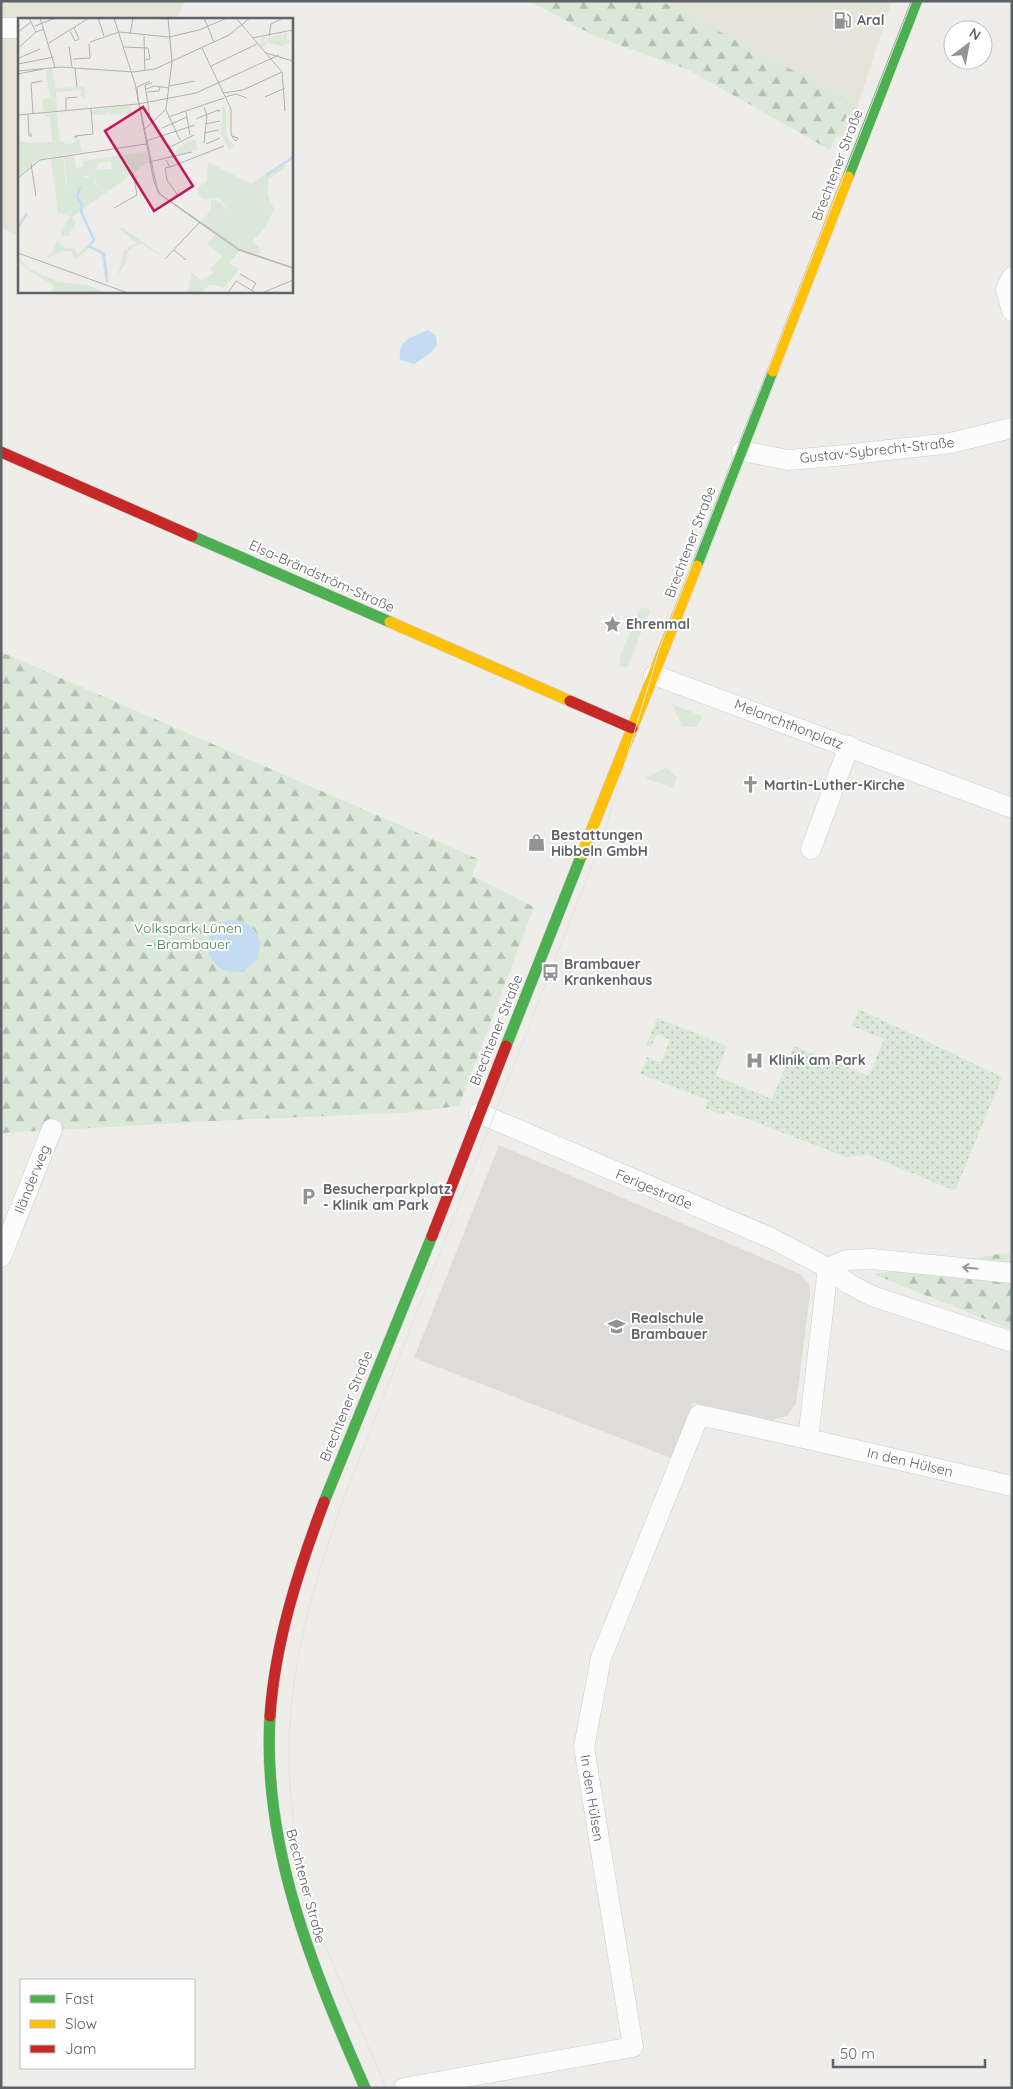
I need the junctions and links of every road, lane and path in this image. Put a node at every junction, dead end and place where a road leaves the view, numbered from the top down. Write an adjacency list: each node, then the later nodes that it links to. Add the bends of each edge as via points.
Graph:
1 (917, 1): 7 (main road, Brechtener Straße)
2 (1, 28): 3 (street)
3 (18, 28)
4 (1012, 277): 5 (street, via 1006,289)
5 (1012, 311)
6 (1012, 428): 7 (street, Gustav-Sybrecht-Straße, via 951,443 835,456 788,460)
7 (742, 451): 9 (main road, Brechtener Straße)
8 (1, 452): 10 (main road, Elsa-Brändström-Straße)
9 (654, 675): 10 (main road, Brechtener Straße); 11 (street, Melanchthonplatz)
10 (632, 728): 14 (main road, Brechtener Straße)
11 (849, 746): 12 (street); 13 (street, Melanchthonplatz)
12 (1012, 808)
13 (810, 849)
14 (479, 1113): 17 (street, Ferigestraße, via 771,1238); 22 (main road, Brechtener Straße, via 311,1535 286,1618 272,1697 269,1736 271,1794 283,1868 313,1965)
15 (52, 1129): 16 (street, Iländerweg)
16 (1, 1257)
17 (828, 1268): 18 (street, one-way to 17, via 872,1259 847,1260); 19 (street, Ferigestraße, via 872,1296); 20 (street)
18 (1012, 1273)
19 (1012, 1342)
20 (808, 1439): 21 (street, In den Hülsen); 23 (street, In den Hülsen, via 700,1415 601,1658 584,1747 633,2047)
21 (1012, 1486)
22 (365, 2088)
23 (404, 2088)

